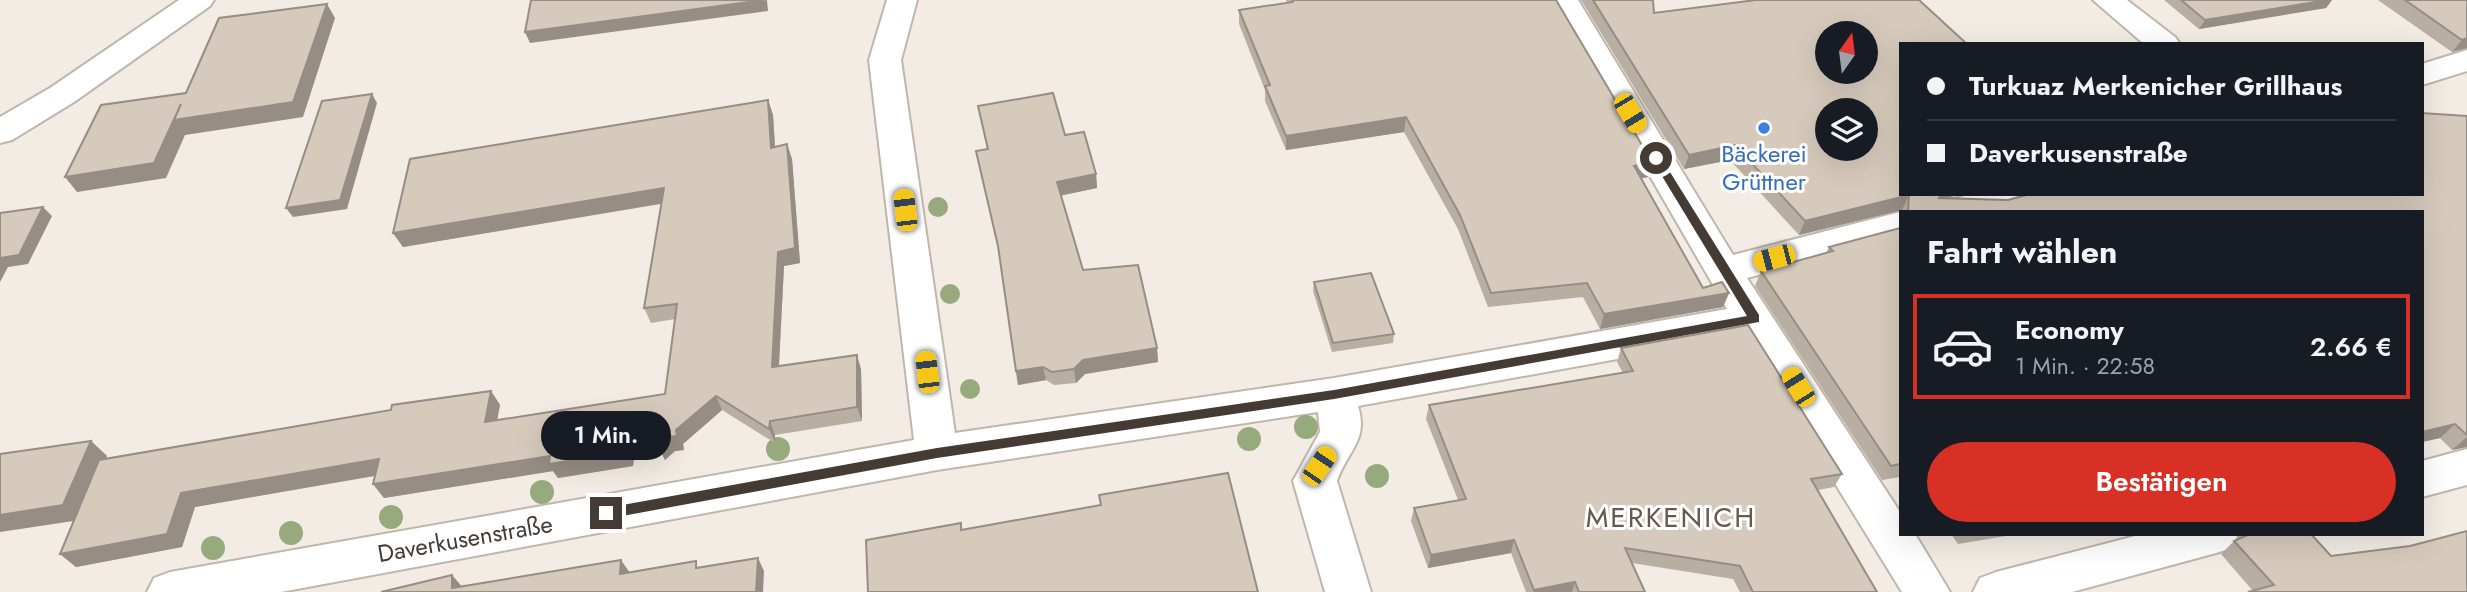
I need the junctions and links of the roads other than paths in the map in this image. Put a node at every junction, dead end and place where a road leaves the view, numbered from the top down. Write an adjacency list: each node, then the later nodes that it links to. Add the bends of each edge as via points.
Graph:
1 (199, 0): 8 (street)
2 (902, 0): 15 (street, via 885,60)
3 (1563, 0): 12 (street)
4 (2108, 0): 5 (street)
5 (2161, 42)
6 (2467, 60): 7 (street)
7 (2424, 74)
8 (0, 132)
9 (2012, 196): 10 (street)
10 (1960, 210)
11 (1899, 225): 12 (street)
12 (1723, 271): 13 (street)
13 (1755, 318): 14 (street, Daverkusenstraße); 21 (street)
14 (1334, 394): 15 (street, Daverkusenstraße); 20 (street, via 1342,427 1315,481)
15 (937, 453): 19 (street, Daverkusenstraße)
16 (2467, 467): 17 (street)
17 (2424, 478)
18 (2208, 536): 22 (street)
19 (170, 592)
20 (1348, 592)
21 (1927, 592)
22 (1996, 592)

